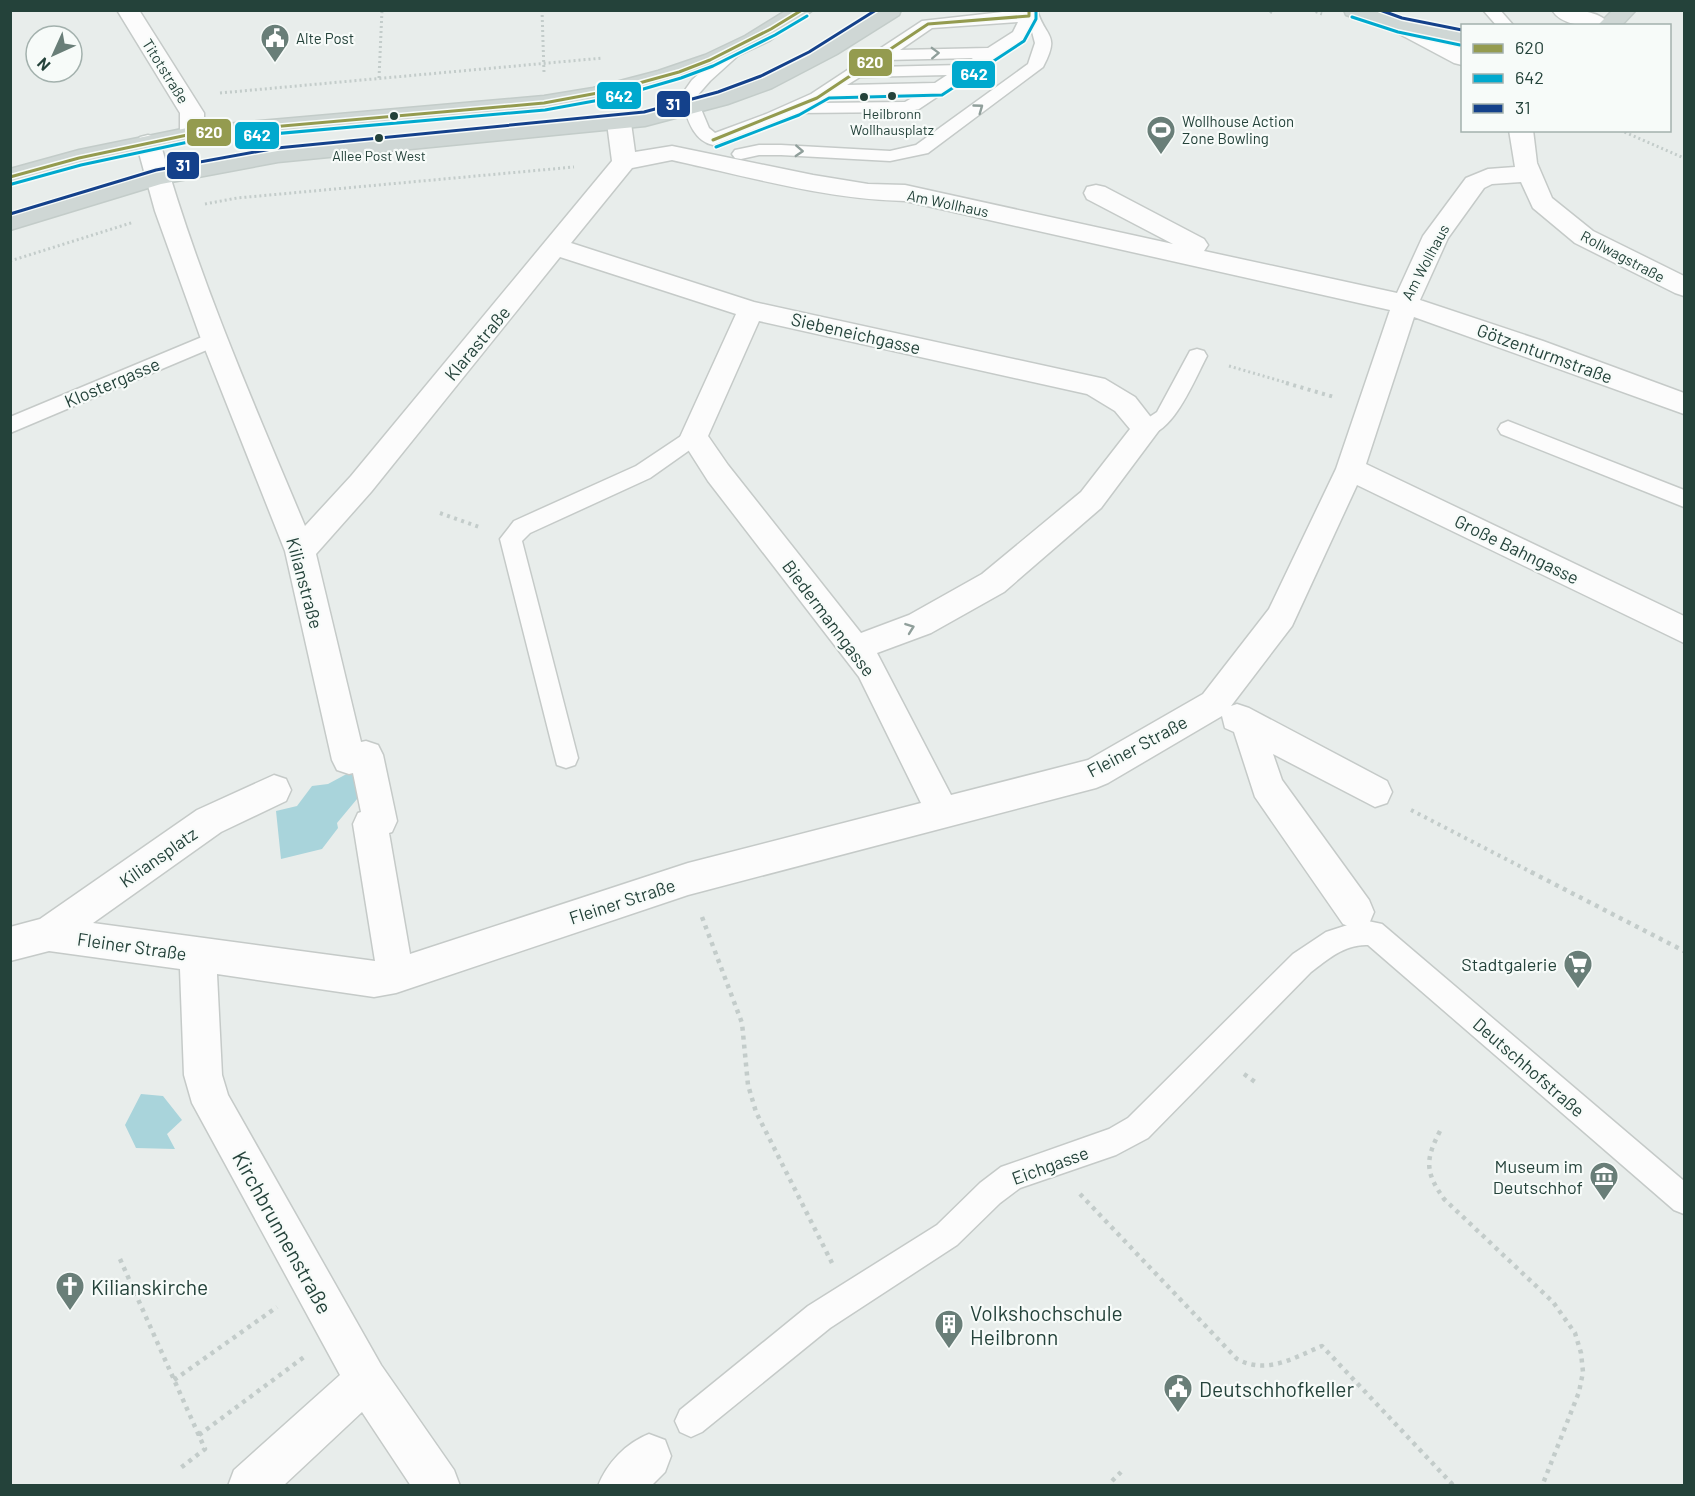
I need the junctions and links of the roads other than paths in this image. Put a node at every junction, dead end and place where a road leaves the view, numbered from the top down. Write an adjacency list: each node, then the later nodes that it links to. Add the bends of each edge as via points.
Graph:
1 (128, 10): 29 (street, Titotstraße, via 192,113)
2 (891, 10): 24 (main road, via 799,66 756,86)
3 (1354, 10): 12 (main road)
4 (1562, 10): 10 (street)
5 (1626, 10): 11 (main road)
6 (1491, 11): 9 (lane)
7 (1029, 13): 13 (lane); 14 (lane, via 934,22); 31 (lane, one-way to 7, via 781,150 890,156 922,149 1035,67 1044,49 1041,31)
8 (797, 14): 16 (main road)
9 (1504, 24)
10 (1595, 24)
11 (1610, 24)
12 (1400, 25): 15 (main road); 19 (street)
13 (1018, 35): 14 (lane); 17 (lane)
14 (906, 38): 18 (lane)
15 (1461, 38)
16 (736, 49): 24 (lane, via 723,64 696,82 688,96); 29 (main road, via 632,86 544,103)
17 (990, 53): 18 (lane, one-way to 17); 20 (lane)
18 (880, 55): 21 (lane)
19 (1461, 57)
20 (964, 70): 21 (lane); 22 (lane)
21 (855, 72): 23 (lane)
22 (939, 88): 23 (lane); 25 (lane, via 904,107)
23 (827, 91): 25 (lane)
24 (691, 108): 25 (lane, via 701,130 713,140); 26 (main road)
25 (796, 108)
26 (619, 123): 32 (street); 35 (main road, via 278,154)
27 (1521, 132): 33 (street, Rollwagstraße)
28 (1533, 132): 33 (street)
29 (192, 134): 30 (main road)
30 (148, 142): 34 (main road); 35 (street, Kilianstraße)
31 (741, 154)
32 (624, 162): 38 (street, Klarastraße); 39 (street, Am Wollhaus, via 672,153 813,183 868,192 905,193)
33 (1526, 169): 40 (street, Rollwagstraße, via 1542,202 1584,237); 41 (street, Am Wollhaus, via 1475,183 1436,236)
34 (10, 177)
35 (158, 177): 37 (main road); 43 (street, Kilianstraße)
36 (1096, 194): 39 (street, Am Wollhaus)
37 (10, 222)
38 (556, 248): 42 (street, Siebeneichgasse); 52 (street, Klarastraße, via 361,484)
39 (1234, 266): 41 (street, Am Wollhaus)
40 (1684, 287)
41 (1406, 304): 45 (street, Götzenturmstraße); 50 (street, Fleiner Straße)
42 (752, 310): 47 (street, Siebeneichgasse, via 1095,386 1125,404); 49 (street)
43 (214, 339): 46 (lane, Klostergasse); 52 (street, Kilianstraße)
44 (1197, 356): 47 (lane, via 1164,417)
45 (1684, 404)
46 (10, 426)
47 (1146, 429): 54 (street, one-way to 47, via 920,624 993,584 1091,500)
48 (1508, 429): 51 (lane)
49 (694, 437): 54 (street, Biedermanngasse); 57 (lane, via 643,472 522,527 511,539)
50 (1350, 469): 53 (street, Große Bahngasse); 55 (street, Fleiner Straße, via 1281,616)
51 (1684, 500)
52 (300, 551): 65 (street, Kilianstraße, via 349,760 366,755 380,821 370,824)
53 (1684, 630)
54 (855, 648): 60 (street, Biedermanngasse, via 870,668)
55 (1214, 704): 56 (street); 60 (street, Fleiner Straße, via 1096,773)
56 (1248, 724): 59 (street); 61 (street, Deutschhofstraße, via 1267,788)
57 (566, 758)
58 (274, 790): 62 (street, Kiliansplatz, via 209,821)
59 (1375, 792)
60 (943, 813): 65 (street, Fleiner Straße, via 688,879)
61 (1365, 923): 66 (lane, Deutschhofstraße); 68 (lane, Eichgasse, via 1302,963 1138,1128 1116,1141 1011,1177 947,1235 849,1296)
62 (49, 934): 63 (street, Fleiner Straße); 64 (street, Fleiner Straße)
63 (10, 944)
64 (198, 955): 65 (street, Fleiner Straße, via 374,979); 67 (street, Kirchbrunnenstraße, via 203,1075 211,1103)
65 (396, 976)
66 (1684, 1200)
67 (366, 1380): 69 (street); 70 (street, Kirchbrunnenstraße)
68 (691, 1421)
69 (250, 1485)
70 (438, 1485)

